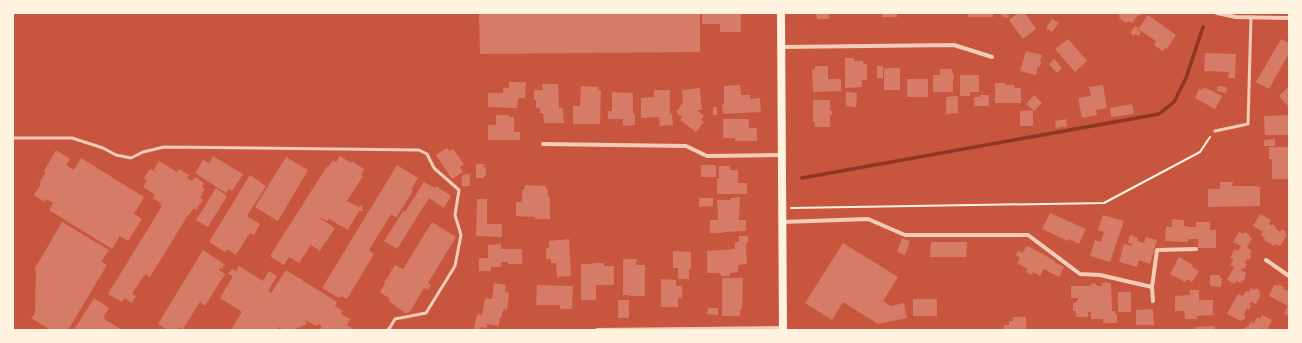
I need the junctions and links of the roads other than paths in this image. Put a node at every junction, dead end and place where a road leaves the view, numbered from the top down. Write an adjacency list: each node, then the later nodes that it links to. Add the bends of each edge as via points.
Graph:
1 (781, 13): 5 (main road)
2 (1217, 13): 3 (street)
3 (1250, 18): 4 (street); 7 (lane, via 1248,124)
4 (1289, 18)
5 (781, 47): 6 (street, via 954,45); 10 (main road)
6 (992, 57)
7 (1215, 131)
8 (13, 138): 18 (lane, via 72,138 131,158 164,147 419,150 427,154 434,168 459,190 455,215 462,235 455,266 426,313 395,319)
9 (542, 144): 10 (street, via 686,146 706,156)
10 (781, 155): 11 (main road)
11 (782, 222): 15 (street, via 868,219 905,235 1028,235 1080,274 1100,275); 17 (main road)
12 (1196, 249): 15 (street, via 1157,250)
13 (1266, 260): 14 (street)
14 (1289, 276)
15 (1152, 288): 16 (street)
16 (1153, 301)
17 (783, 329): 19 (street)
18 (389, 330)
19 (597, 330)

